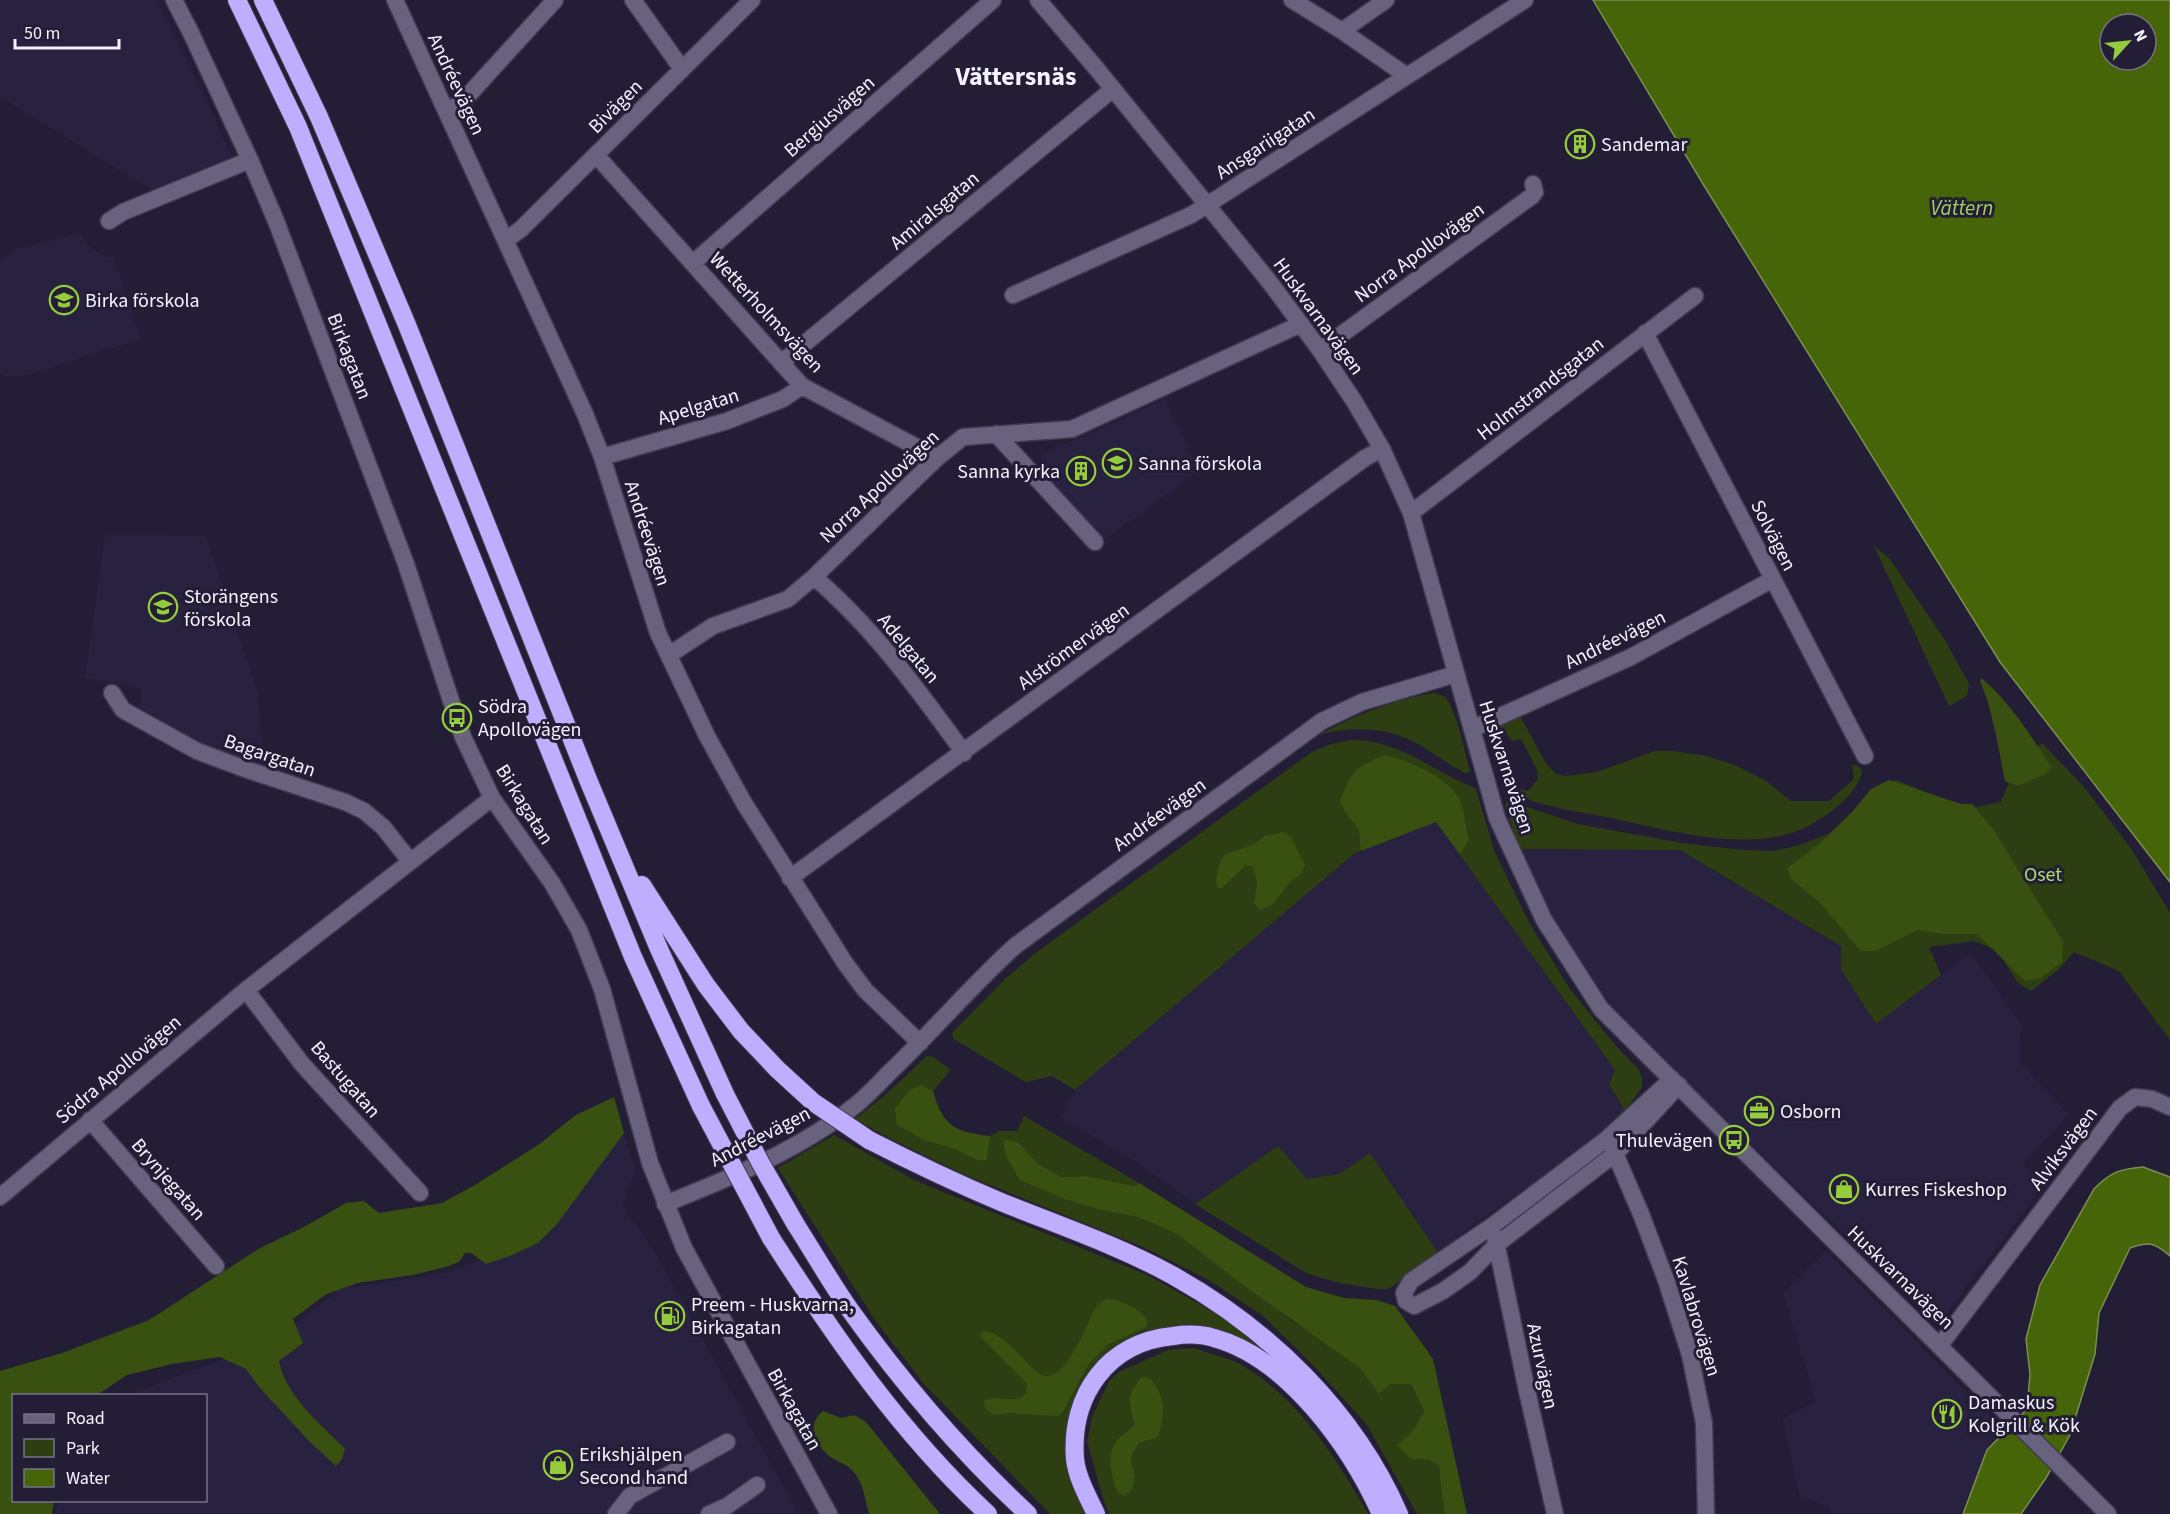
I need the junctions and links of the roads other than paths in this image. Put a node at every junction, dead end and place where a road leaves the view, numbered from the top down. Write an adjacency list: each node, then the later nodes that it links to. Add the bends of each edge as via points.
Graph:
1 (174, 0): 19 (street, Birkagatan)
2 (237, 0): 65 (highway, bridge, via 298,128 633,957 701,1106 771,1238 826,1324 888,1405)
3 (263, 0): 46 (highway, via 319,117 408,325)
4 (395, 0): 17 (street, Andréevägen)
5 (555, 0): 17 (street, via 464,100)
6 (633, 0): 14 (street)
7 (752, 0): 14 (street, Bivägen)
8 (993, 0): 24 (street, Bergiusvägen)
9 (1038, 0): 16 (street, Huskvarnavägen)
10 (1292, 0): 13 (street)
11 (1386, 0): 13 (street)
12 (1524, 0): 15 (street, Ansgariigatan)
13 (1342, 31): 15 (street)
14 (682, 69): 18 (street, Bivägen)
15 (1407, 76): 21 (street, Ansgariigatan)
16 (1113, 89): 21 (street, Huskvarnavägen); 30 (street, Amiralsgatan)
17 (447, 112): 23 (street, Andréevägen)
18 (596, 155): 23 (street, Bivägen); 24 (street, Wetterholmsvägen)
19 (250, 160): 22 (street); 47 (street, Birkagatan, via 410,573 460,727)
20 (1533, 184): 29 (street, Norra Apollovägen, via 1532,196)
21 (1207, 205): 25 (street, Ansgariigatan); 27 (street, Huskvarnavägen)
22 (109, 221)
23 (506, 240): 34 (street, Andréevägen, via 571,379)
24 (693, 263): 30 (street, Wetterholmsvägen)
25 (1012, 295)
26 (1695, 296): 28 (street, Holmstrandsgatan)
27 (1301, 324): 29 (street, Huskvarnavägen); 32 (street, Norra Apollovägen, via 1072,429)
28 (1645, 333): 36 (street, Holmstrandsgatan); 39 (street, Solvägen)
29 (1320, 350): 33 (street, Huskvarnavägen)
30 (781, 363): 31 (street, Wetterholmsvägen)
31 (802, 386): 34 (street, Apelgatan, via 783,399 727,421); 35 (street, Wetterholmsvägen)
32 (996, 434): 35 (street, Norra Apollovägen, via 963,437); 37 (street)
33 (1382, 449): 36 (street, Huskvarnavägen); 44 (street, Alströmervägen)
34 (602, 457): 40 (street, Andréevägen, via 658,633)
35 (937, 458): 38 (street, Norra Apollovägen)
36 (1411, 513): 41 (street, Huskvarnavägen)
37 (1095, 542)
38 (814, 577): 40 (street, Norra Apollovägen, via 788,599 713,626); 44 (street, Adelgatan, via 839,598 912,681)
39 (1773, 579): 43 (street, Andréevägen, via 1631,657); 45 (street, Solvägen)
40 (669, 655): 49 (street, Andréevägen, via 707,736)
41 (1456, 674): 43 (street, Huskvarnavägen); 51 (street, Andréevägen, via 1362,702 1295,739 1015,946)
42 (112, 693): 48 (street, Bagargatan, via 123,710 197,751 364,811 384,827)
43 (1472, 729): 52 (street, Huskvarnavägen, via 1497,818 1544,920 1601,1009)
44 (964, 753): 49 (street, Alströmervägen)
45 (1865, 756)
46 (589, 782): 69 (highway, bridge, via 659,949 726,1094 796,1225 850,1309 910,1389); 72 (highway, bridge, via 647,894 706,985 741,1031 813,1102 869,1140 931,1172 1113,1247 1171,1274 1223,1307 1302,1372 1340,1416 1364,1450)
47 (492, 798): 48 (street, Södra Apollovägen); 58 (street, Birkagatan, via 552,883 579,930 602,989)
48 (410, 861): 50 (street, Södra Apollovägen)
49 (790, 878): 51 (street, Andréevägen, via 865,990)
50 (246, 990): 54 (street, Södra Apollovägen); 56 (street, Bastugatan, via 302,1064)
51 (920, 1043): 58 (street, Andréevägen, via 858,1103 816,1133 783,1153)
52 (1675, 1082): 55 (street); 62 (street, Huskvarnavägen)
53 (2170, 1107): 62 (street, Alviksvägen, via 2135,1097 2120,1108)
54 (90, 1120): 57 (street, Södra Apollovägen); 61 (street, Brynjegatan)
55 (1612, 1146): 59 (street); 60 (street); 74 (street, Kavlabrovägen, via 1666,1280 1690,1355 1704,1423)
56 (420, 1192)
57 (0, 1197)
58 (665, 1204): 68 (street, Birkagatan, via 684,1248)
59 (1492, 1226): 60 (street, Azurvägen); 60 (street, via 1411,1281 1404,1293 1407,1301 1414,1306 1443,1291 1470,1272)
60 (1496, 1245): 73 (street, Azurvägen)
61 (216, 1266)
62 (1940, 1345): 75 (street, Huskvarnavägen)
63 (727, 1442): 66 (street, via 630,1496)
64 (756, 1485): 67 (street)
65 (985, 1511)
66 (616, 1514)
67 (709, 1514)
68 (829, 1514)
69 (1028, 1514)
70 (1096, 1514): 71 (highway, via 1075,1461 1075,1432 1088,1390 1110,1362 1128,1348 1155,1337 1184,1334 1213,1337 1239,1347 1290,1384 1335,1435)
71 (1382, 1514)
72 (1399, 1514)
73 (1555, 1514)
74 (1706, 1514)
75 (2109, 1514)

